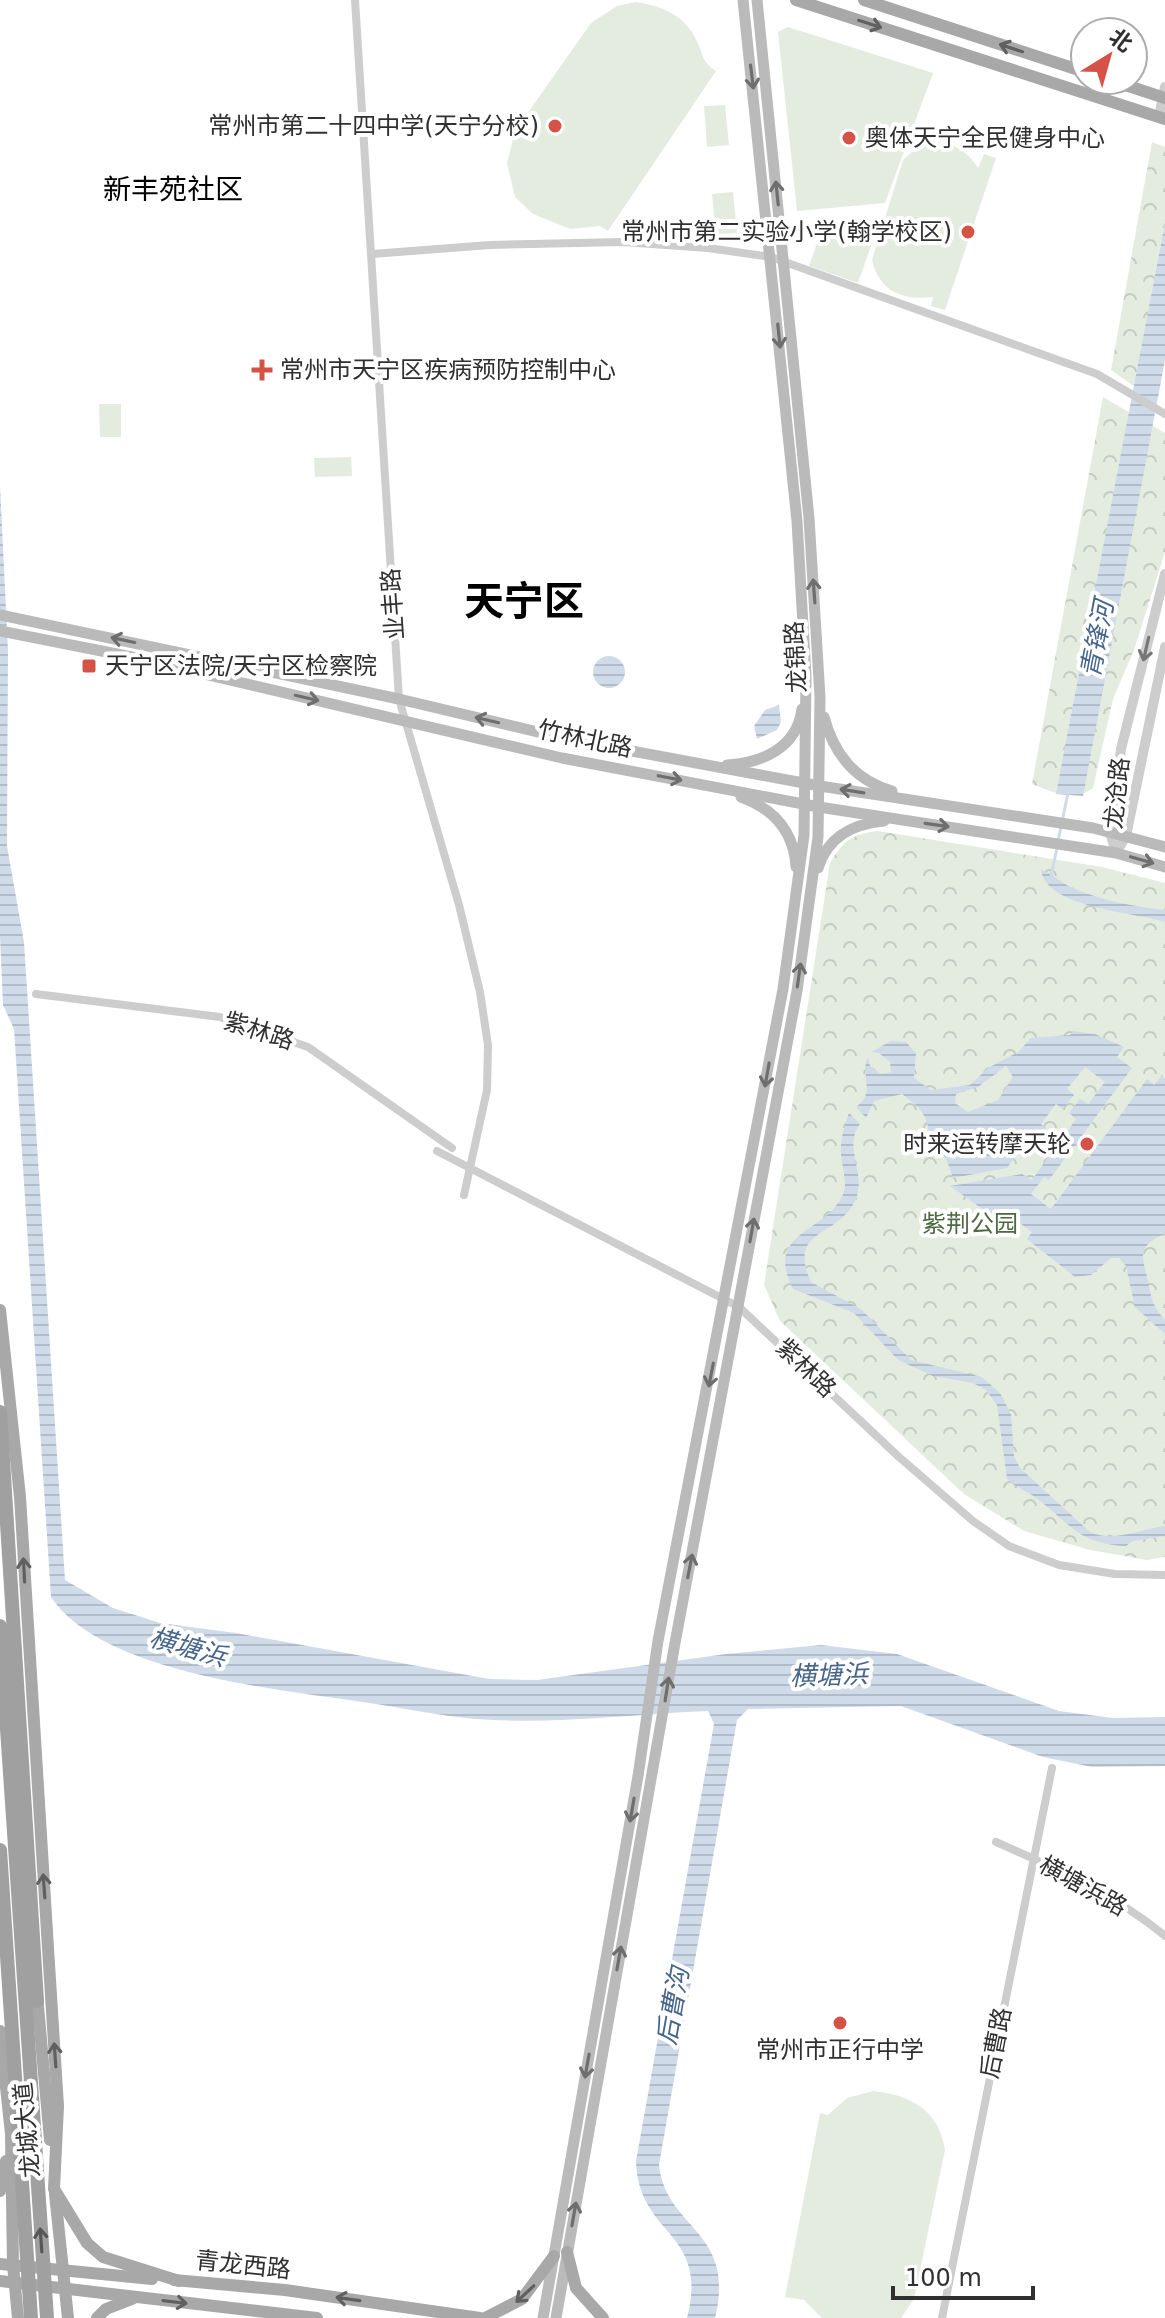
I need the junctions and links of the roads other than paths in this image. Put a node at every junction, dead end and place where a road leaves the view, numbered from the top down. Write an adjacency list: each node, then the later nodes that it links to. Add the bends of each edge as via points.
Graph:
1 (355, 0): 9 (street, 业丰路)
2 (743, 0): 10 (main road, 龙锦路, one-way to 10)
3 (757, 0): 11 (main road, 龙锦路, one-way to 3)
4 (796, 0): 8 (main road, one-way to 8)
5 (864, 0): 6 (main road, one-way to 5)
6 (1069, 67)
7 (1164, 94): 8 (street)
8 (1162, 118)
9 (372, 254): 10 (street, via 623,242); 19 (street, 业丰路)
10 (771, 257): 11 (street); 17 (main road, 龙锦路, one-way to 17)
11 (785, 263): 12 (street, via 1050,356 1129,391); 18 (main road, 龙锦路, one-way to 11)
12 (1163, 413)
13 (1165, 574): 29 (street, 龙沧路, one-way to 29, via 1121,749)
14 (5, 616): 19 (main road, 竹林北路, one-way to 14)
15 (6, 632): 20 (main road, 竹林北路, one-way to 20)
16 (1165, 647): 30 (street, 龙沧路)
17 (806, 677): 21 (main road, via 800,720 776,753 755,762); 22 (main road, 龙锦路)
18 (820, 697): 24 (main road, 龙锦路); 25 (main road, via 832,745 850,769 880,788)
19 (399, 699): 20 (street, 业丰路); 21 (main road, 竹林北路, one-way to 19, via 567,739)
20 (404, 721): 23 (main road, 竹林北路, one-way to 23); 39 (street, 业丰路, via 459,905 484,1019 487,1090)
21 (710, 765): 22 (main road, 竹林北路)
22 (804, 783): 24 (main road, 竹林北路); 26 (main road, 龙锦路)
23 (707, 785): 26 (main road, 竹林北路); 34 (main road, via 754,802 776,817 789,835)
24 (820, 786): 25 (main road, 竹林北路, one-way to 24); 27 (main road, 龙锦路)
25 (929, 803): 29 (main road, 竹林北路)
26 (805, 804): 27 (main road, 竹林北路); 34 (main road, 龙锦路)
27 (819, 807): 28 (main road, 竹林北路); 35 (main road, 龙锦路)
28 (901, 819): 32 (main road, 竹林北路, one-way to 32); 35 (main road, via 857,826 834,838 822,855)
29 (1110, 832): 30 (main road, 竹林北路); 32 (street, 龙沧路)
30 (1126, 836): 31 (main road, 竹林北路); 32 (street, 龙沧路)
31 (1165, 847)
32 (1116, 853): 33 (main road, 竹林北路, one-way to 33)
33 (1165, 867)
34 (797, 891): 41 (main road, 龙锦路, one-way to 41)
35 (809, 899): 42 (main road, 龙锦路, one-way to 35)
36 (36, 994): 37 (street, 紫林路, via 220,1017 308,1047)
37 (452, 1148)
38 (437, 1151): 39 (street, 紫林路)
39 (472, 1166): 40 (street, 业丰路); 41 (street, 紫林路)
40 (464, 1195)
41 (726, 1299): 42 (street, 紫林路); 58 (main road, 龙锦路, one-way to 58, via 658,1641)
42 (739, 1307): 46 (street, 紫林路, via 899,1457 1009,1546 1059,1565); 57 (main road, 龙锦路, one-way to 42)
43 (0, 1310): 55 (main road, one-way to 43, via 58,2106 20,1497)
44 (0, 1412): 53 (highway)
45 (0, 1507): 53 (main road, 龙城大道)
46 (1165, 1575)
47 (0, 1626): 68 (highway, one-way to 47, bridge)
48 (1052, 1768): 51 (street, 后曹路)
49 (996, 1842): 51 (street, 横塘浜路)
50 (0, 1850): 67 (highway, bridge)
51 (1032, 1857): 52 (street, 横塘浜路, via 1103,1893); 76 (street, 后曹路)
52 (1165, 1936)
53 (37, 2001): 55 (main road, 龙城大道)
54 (0, 2031): 56 (main road, 龙城大道, via 11,2134)
55 (54, 2189): 56 (main road); 60 (main road, 龙城大道); 62 (main road, via 87,2243 103,2257)
56 (6, 2192): 59 (main road, 龙城大道)
57 (567, 2252): 74 (main road, 龙锦路); 75 (main road, via 576,2288)
58 (554, 2256): 72 (main road, one-way to 72, via 522,2299); 73 (main road, 龙锦路)
59 (7, 2265): 60 (main road, 青龙西路); 63 (main road, 龙城大道)
60 (65, 2271): 62 (main road, 青龙西路); 64 (main road, 龙城大道)
61 (0, 2281): 63 (main road, 青龙西路)
62 (179, 2281): 72 (main road, 青龙西路, one-way to 62)
63 (14, 2283): 64 (main road, 青龙西路); 66 (main road, 龙城大道)
64 (66, 2289): 65 (main road, 青龙西路); 69 (main road, 龙城大道)
65 (136, 2297): 70 (main road); 71 (main road, 青龙西路, one-way to 71)
66 (18, 2318)
67 (31, 2318)
68 (47, 2318)
69 (68, 2318)
70 (97, 2318)
71 (317, 2318)
72 (483, 2318)
73 (543, 2318)
74 (556, 2318)
75 (603, 2318)
76 (942, 2318)

